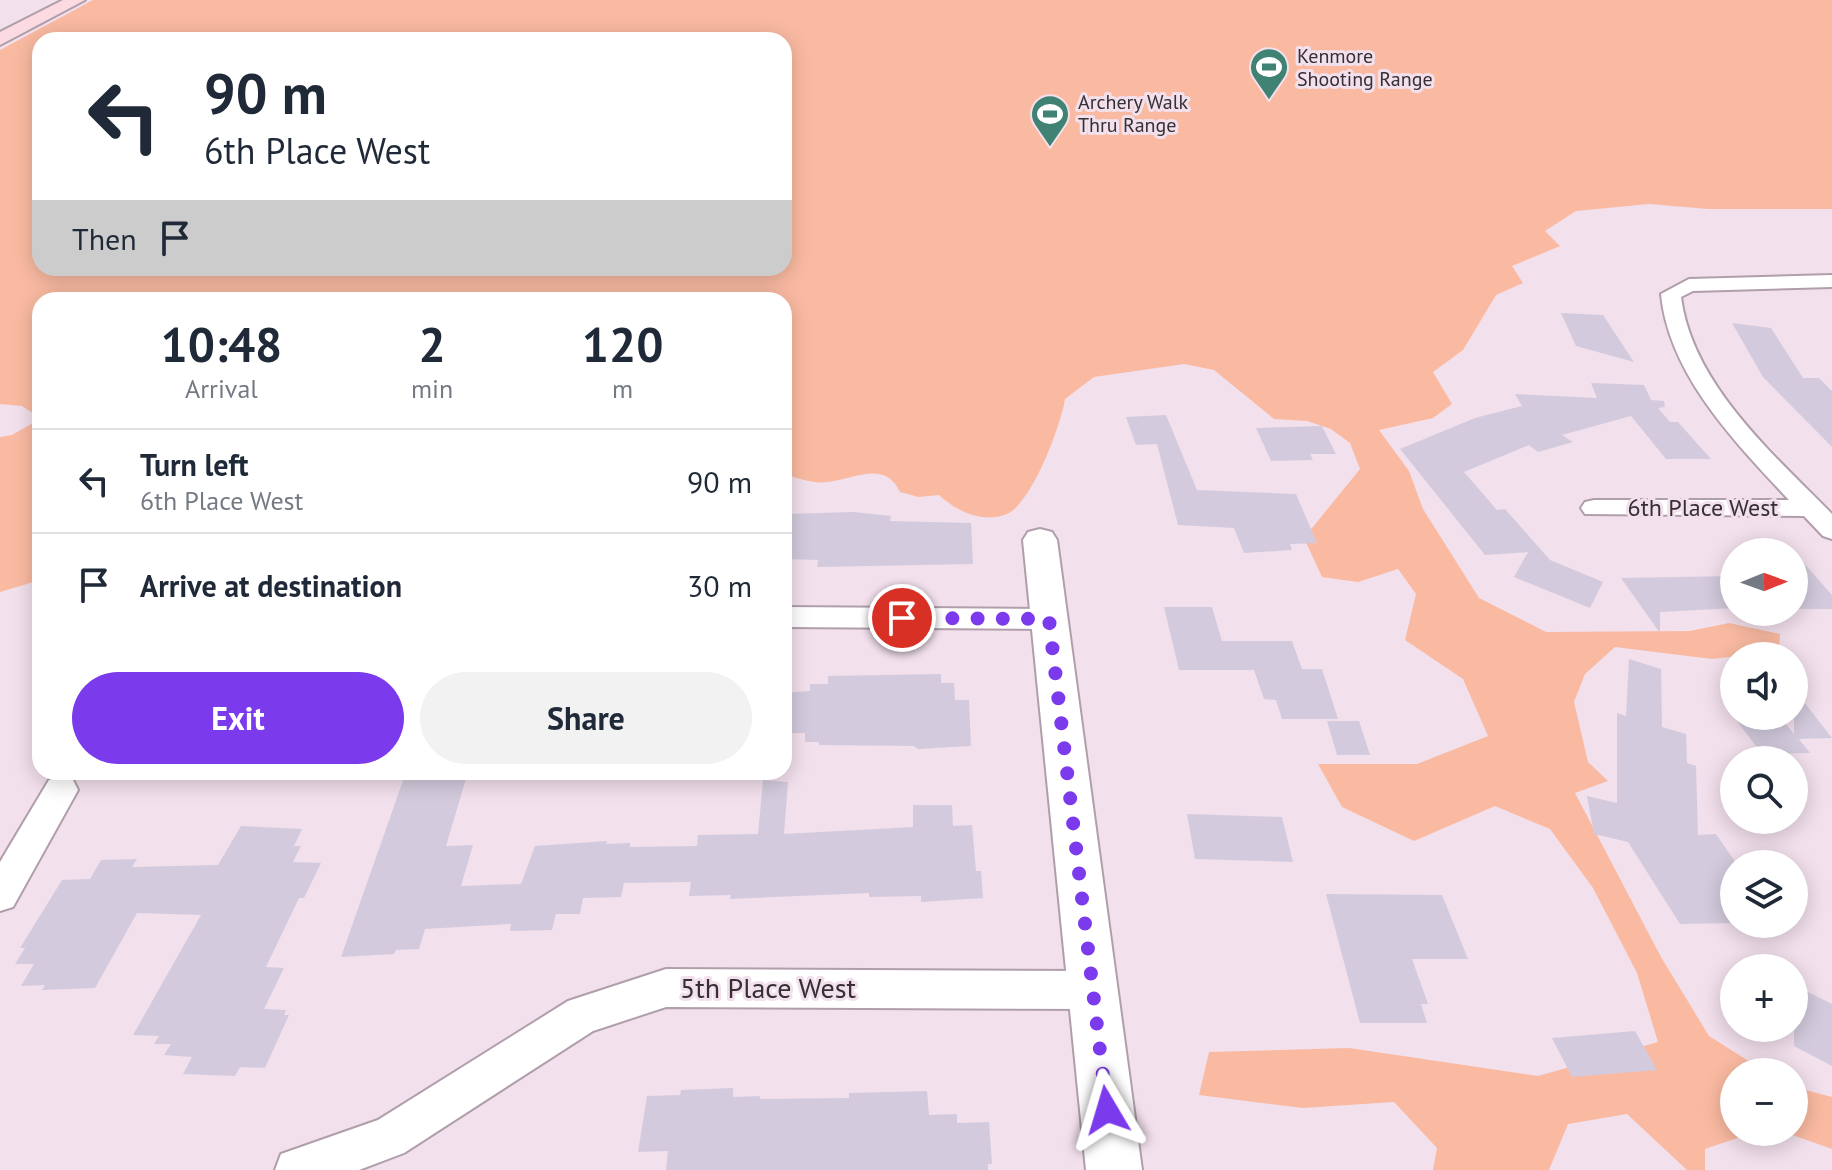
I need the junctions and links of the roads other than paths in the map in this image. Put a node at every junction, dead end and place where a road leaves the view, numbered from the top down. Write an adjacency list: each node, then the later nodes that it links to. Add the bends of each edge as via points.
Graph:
1 (76, 0): 2 (main road)
2 (0, 39)
3 (1832, 281): 5 (street, via 1689,285 1671,294 1669,311 1680,342 1719,404)
4 (1594, 508): 5 (street, 6th Place West)
5 (1811, 508): 6 (street)
6 (1832, 530)
7 (1040, 540): 9 (street)
8 (792, 617): 9 (street)
9 (1049, 619): 12 (street)
10 (61, 790): 11 (street)
11 (0, 895)
12 (1093, 990): 13 (street, 5th Place West, via 666,988 582,1015 389,1138); 14 (street)
13 (297, 1170)
14 (1114, 1170)

